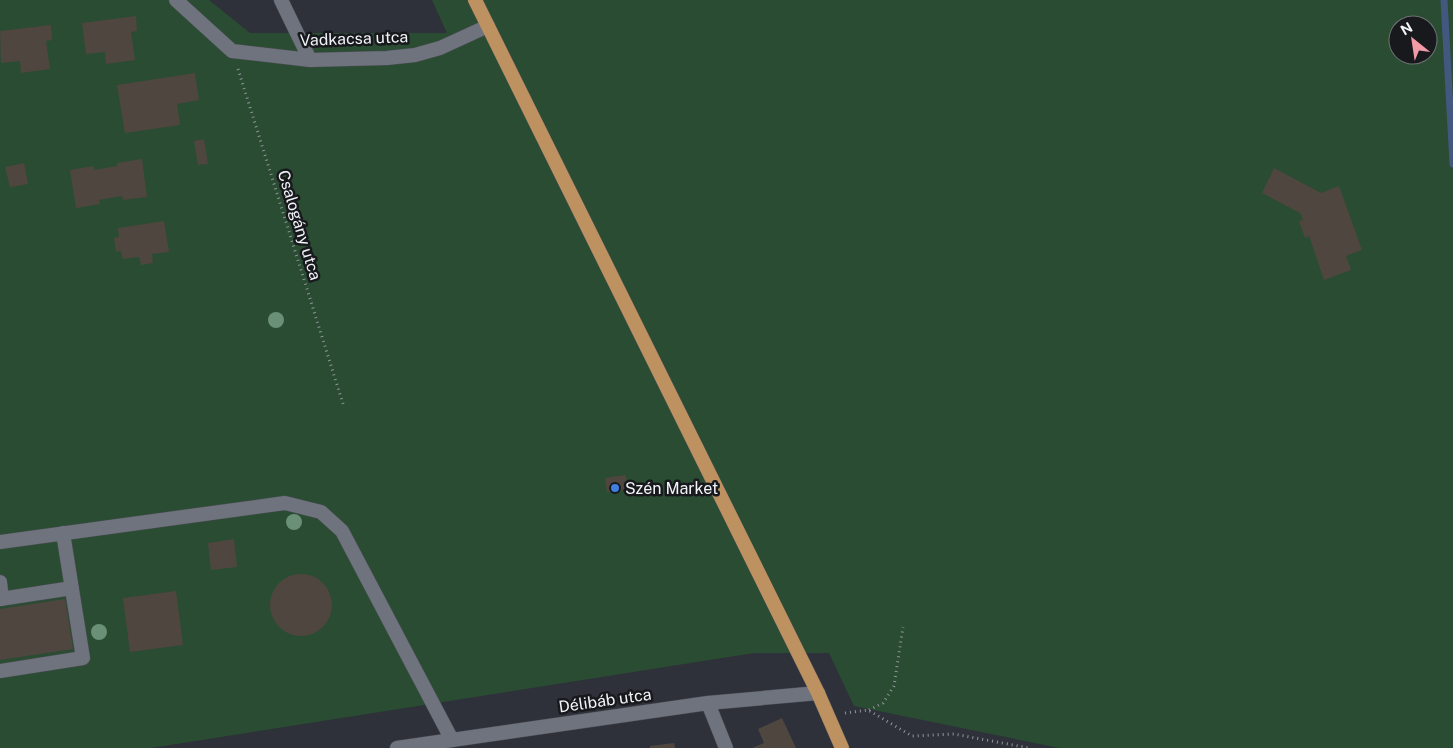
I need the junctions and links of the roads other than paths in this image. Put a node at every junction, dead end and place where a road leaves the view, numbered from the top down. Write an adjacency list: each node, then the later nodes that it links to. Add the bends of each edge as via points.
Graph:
1 (176, 0): 5 (street, Vadkacsa utca, via 232,51)
2 (281, 0): 5 (street)
3 (475, 0): 4 (main road)
4 (488, 26): 5 (street, Vadkacsa utca, via 440,48 415,55); 12 (main road)
5 (310, 60)
6 (63, 533): 7 (street); 9 (street); 14 (street, via 285,503 321,512 342,531)
7 (0, 542)
8 (0, 582): 10 (street)
9 (72, 588): 10 (street); 11 (street, via 83,658)
10 (1, 599)
11 (0, 671)
12 (818, 693): 13 (street, Délibáb utca); 17 (main road)
13 (708, 703): 14 (street, Délibáb utca); 16 (street)
14 (452, 740): 15 (street, Délibáb utca)
15 (397, 748)
16 (726, 748)
17 (842, 748)

